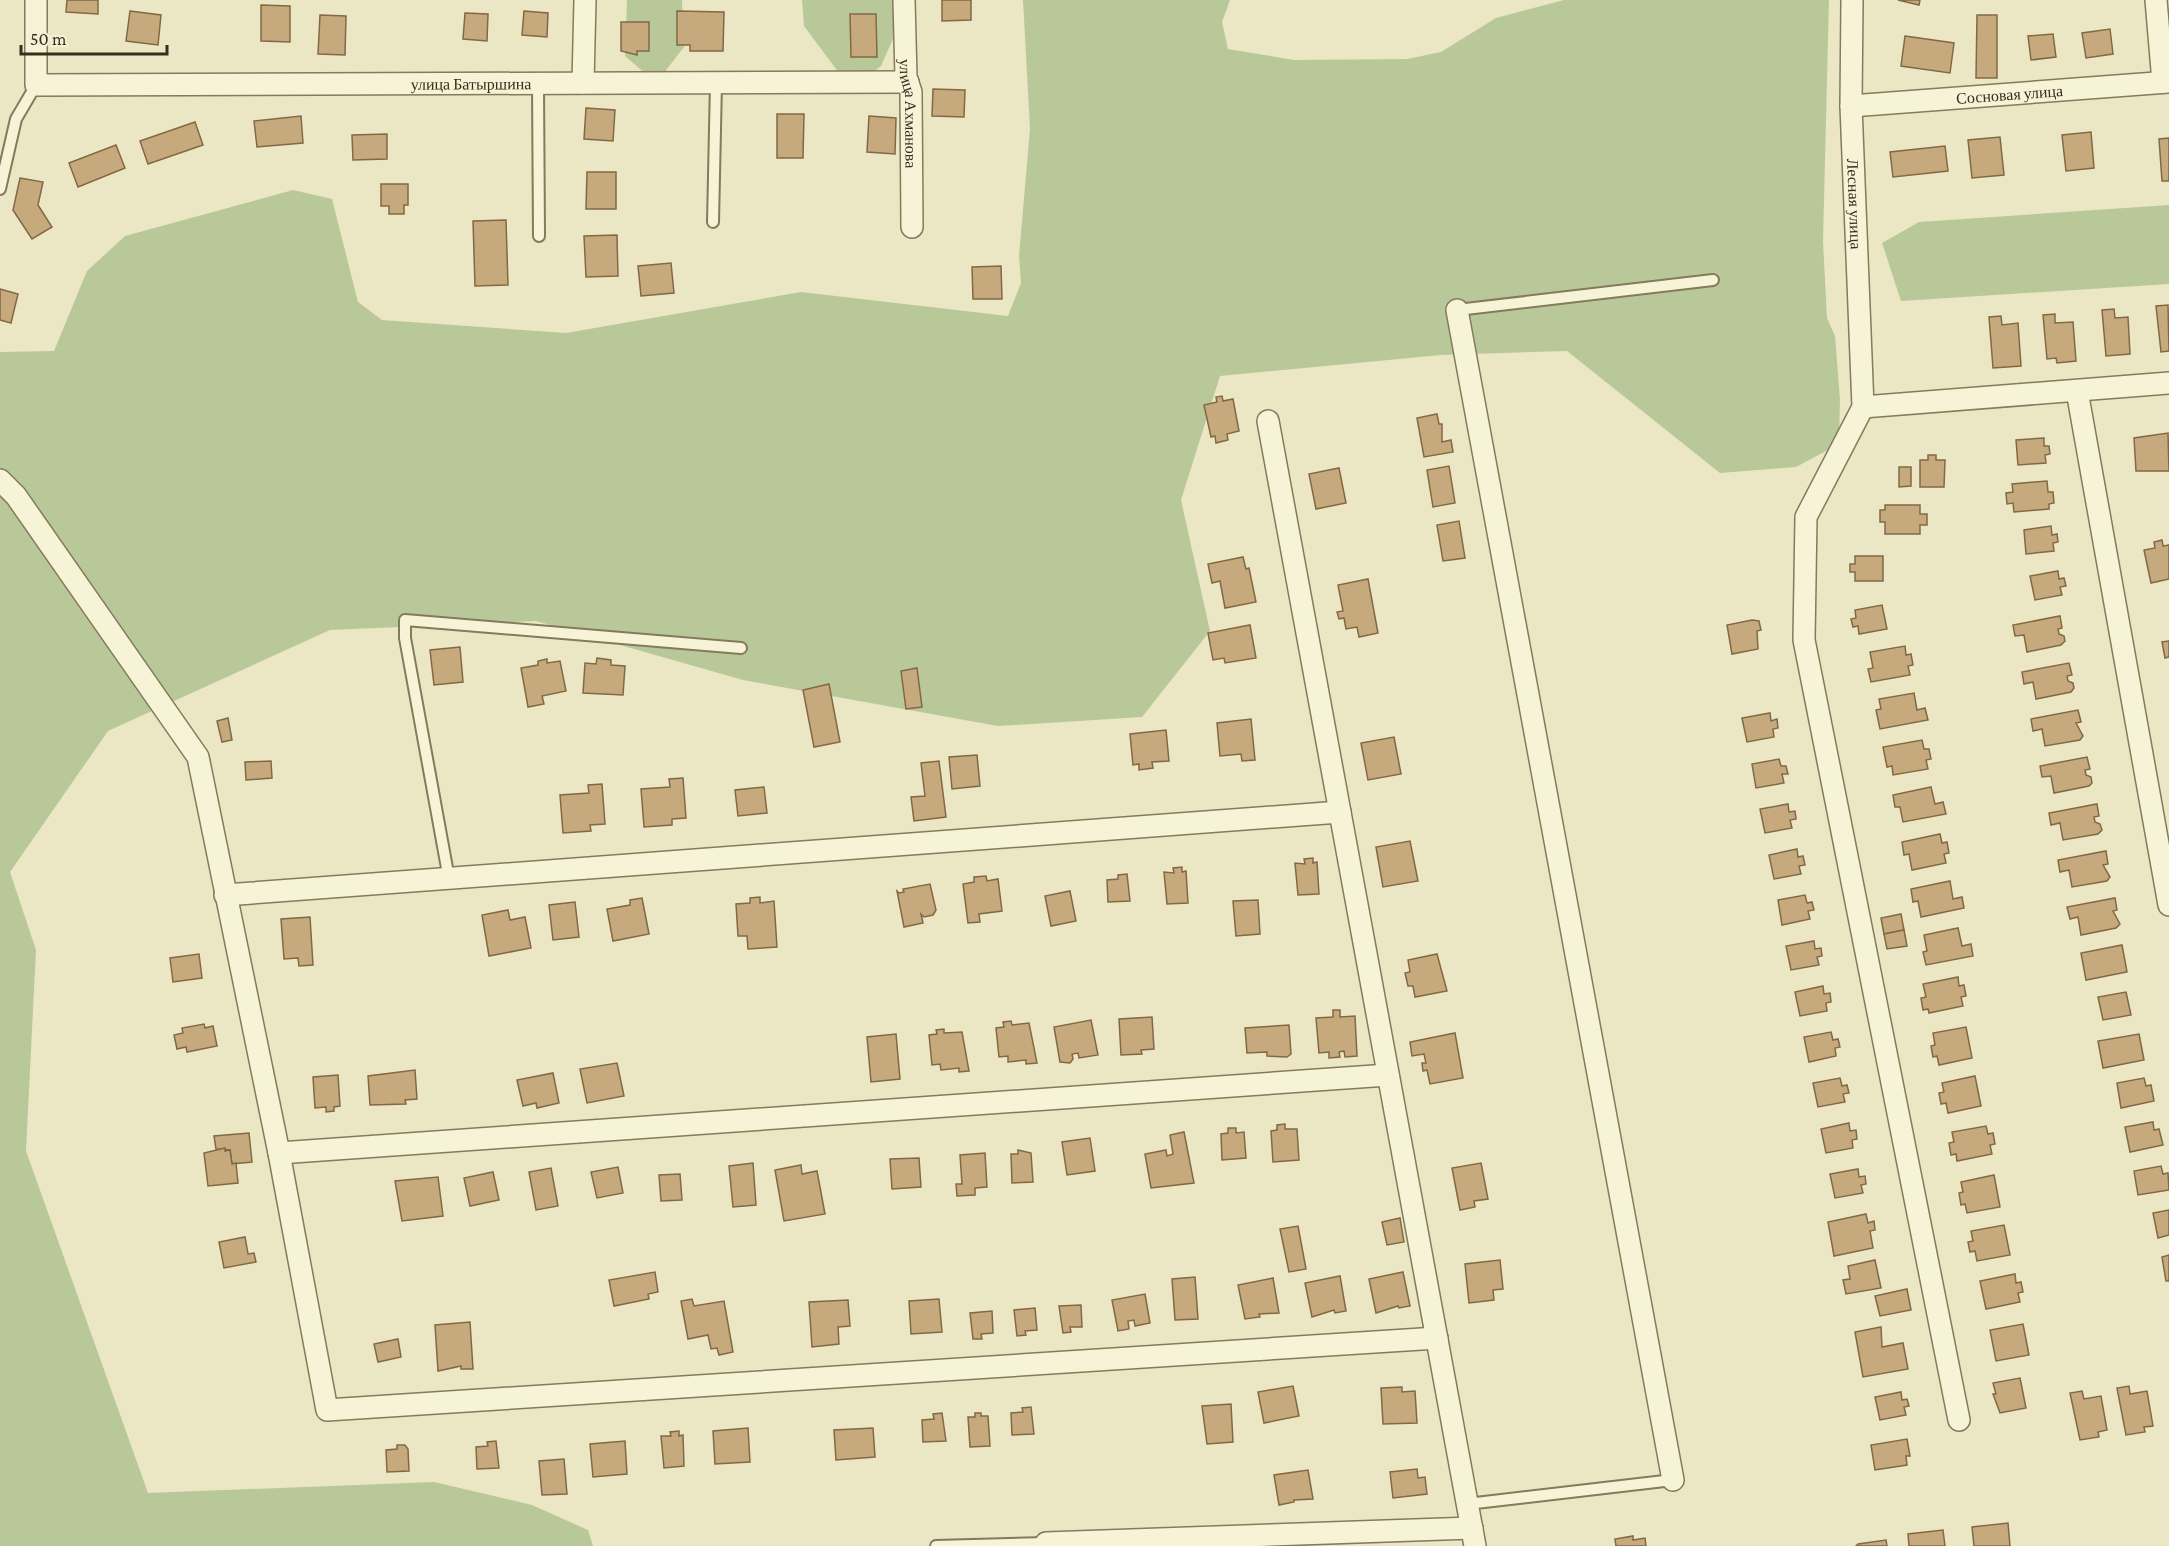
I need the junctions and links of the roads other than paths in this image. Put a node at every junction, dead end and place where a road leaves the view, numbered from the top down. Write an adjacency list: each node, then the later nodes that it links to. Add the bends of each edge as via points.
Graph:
1 (36, 0): 10 (street)
2 (585, 0): 8 (street)
3 (904, 0): 6 (street, улица Ахманова)
4 (1852, 0): 12 (street, Лесная улица)
5 (2156, 0): 7 (street)
6 (908, 82): 9 (street, улица Батыршина); 15 (street, улица Ахманова)
7 (2166, 82): 12 (street, Сосновая улица)
8 (583, 83): 9 (street, улица Батыршина); 11 (street, улица Батыршина)
9 (716, 83): 14 (lane)
10 (36, 85): 11 (street, улица Батыршина); 13 (lane, via 16,119)
11 (538, 85): 16 (lane)
12 (1851, 106): 21 (street, Лесная улица)
13 (0, 189)
14 (713, 222)
15 (912, 227)
16 (539, 236)
17 (1713, 280): 18 (lane)
18 (1457, 310): 33 (street)
19 (2169, 383): 20 (street)
20 (2077, 391): 21 (street); 28 (street)
21 (1863, 407): 32 (street, via 1806,517 1804,640)
22 (1268, 421): 25 (street)
23 (0, 480): 27 (street, via 16,496 198,757)
24 (741, 648): 26 (lane, via 405,620 405,638)
25 (1340, 812): 26 (street); 29 (street)
26 (449, 879): 27 (street)
27 (225, 895): 30 (street)
28 (2169, 905)
29 (1388, 1075): 30 (street); 31 (street)
30 (279, 1153): 31 (street, via 327,1410)
31 (1437, 1338): 34 (street)
32 (1959, 1420)
33 (1673, 1480): 34 (lane)
34 (1467, 1504): 35 (street)
35 (1473, 1537): 36 (street)
36 (1255, 1541): 37 (street)
37 (1046, 1545): 38 (lane)
38 (936, 1546)

